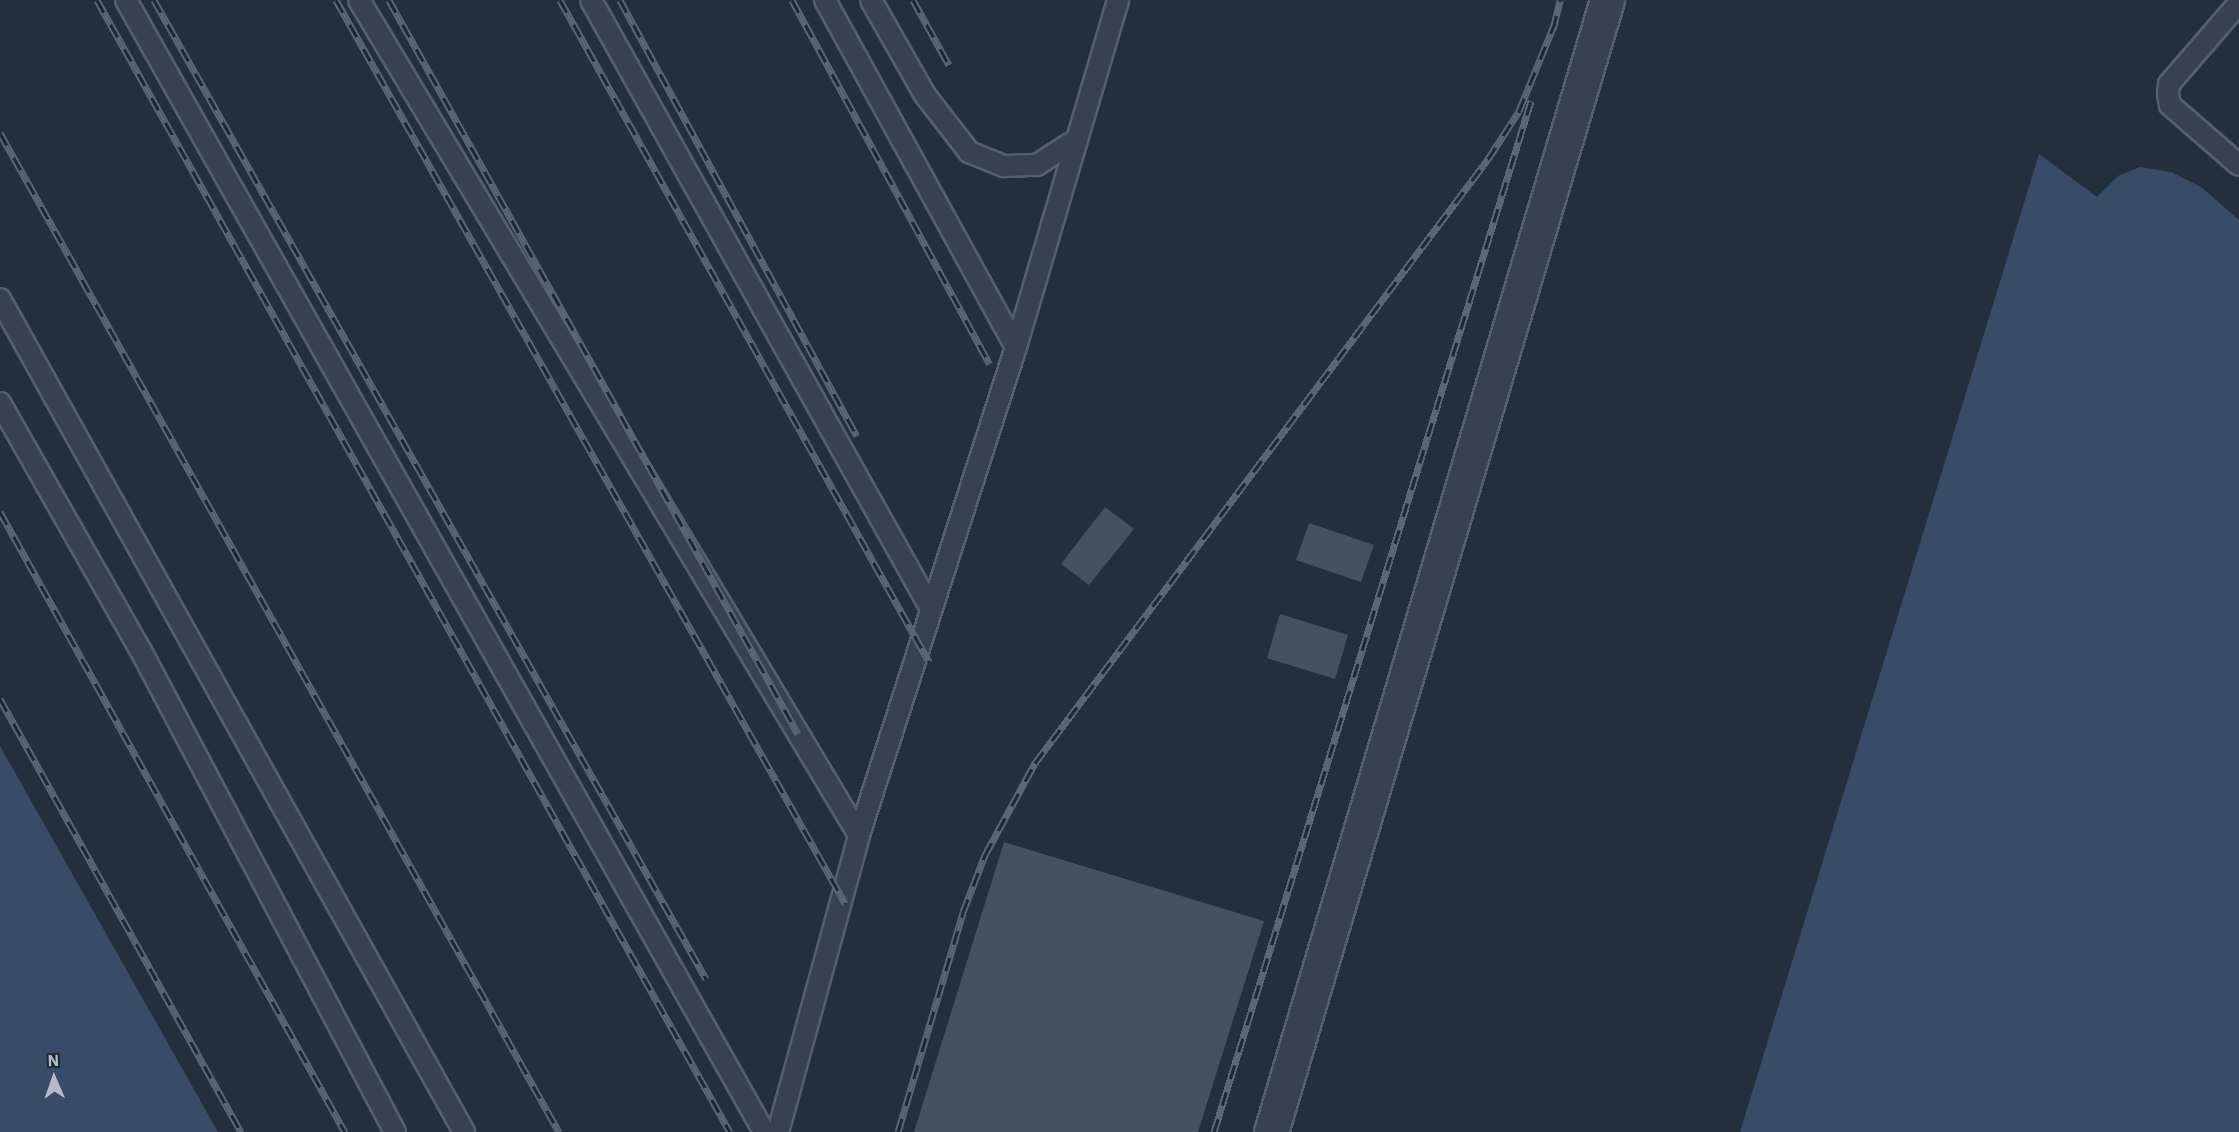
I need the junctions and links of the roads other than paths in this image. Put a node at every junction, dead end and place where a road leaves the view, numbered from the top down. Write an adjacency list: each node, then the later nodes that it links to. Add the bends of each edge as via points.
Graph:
1 (126, 0): 18 (lane)
2 (359, 0): 15 (lane)
3 (591, 0): 14 (lane)
4 (825, 0): 12 (lane)
5 (871, 0): 9 (lane, via 925,95 969,152 1004,166 1037,165)
6 (1118, 0): 9 (lane)
7 (1607, 0): 20 (street)
8 (2239, 3): 10 (lane, via 2169,84 2168,94 2170,105)
9 (1071, 144): 12 (lane)
10 (2239, 165)
11 (0, 299): 17 (lane)
12 (1016, 347): 14 (lane)
13 (0, 403): 16 (lane, via 140,649)
14 (930, 607): 15 (lane, via 904,706)
15 (860, 835): 19 (lane)
16 (395, 1132)
17 (464, 1132)
18 (764, 1132)
19 (778, 1132)
20 (1271, 1132)

